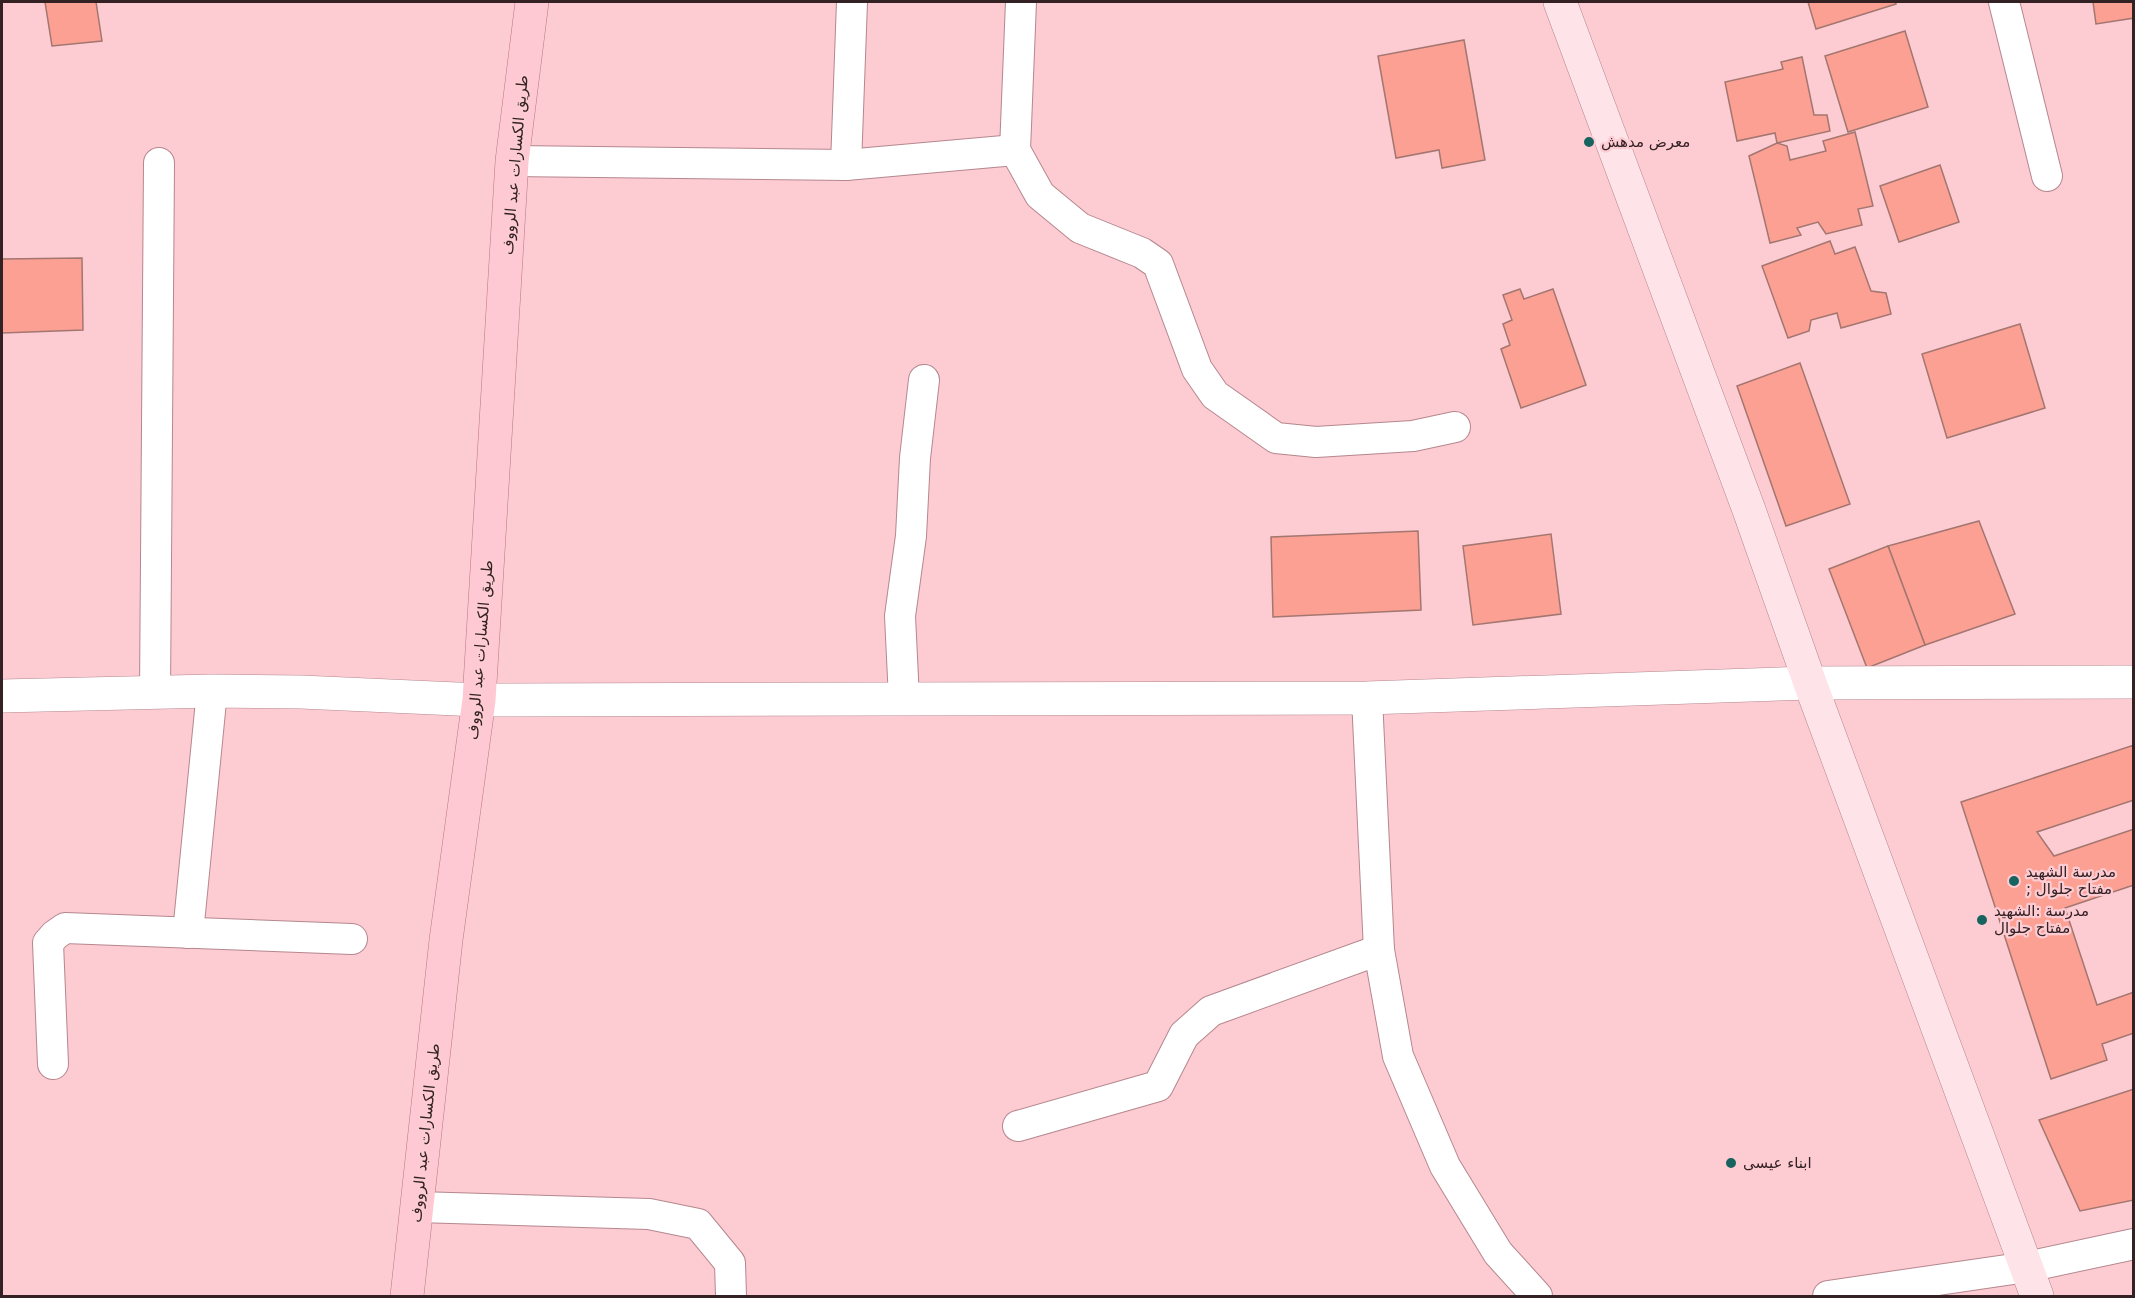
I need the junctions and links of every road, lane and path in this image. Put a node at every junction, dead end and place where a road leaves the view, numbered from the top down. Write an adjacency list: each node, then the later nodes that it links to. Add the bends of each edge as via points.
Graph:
1 (532, 2): 7 (main road, طريق الكسارات عبد الرووف)
2 (852, 2): 9 (street)
3 (1021, 2): 6 (street)
4 (1560, 2): 13 (main road)
5 (2004, 2): 10 (street)
6 (1015, 150): 9 (street); 12 (street, via 1040,195 1080,228 1142,253 1158,264 1197,369 1215,395 1276,438 1316,442 1413,435)
7 (512, 161): 9 (street); 20 (main road, طريق الكسارات عبد الرووف)
8 (159, 163): 16 (street)
9 (846, 165)
10 (2047, 176)
11 (924, 380): 19 (street, via 900,616)
12 (1455, 427)
13 (1810, 682): 14 (street); 18 (street); 28 (main road)
14 (2133, 682)
15 (212, 691): 16 (street); 20 (street); 21 (street)
16 (155, 693): 17 (street)
17 (2, 696)
18 (1367, 698): 19 (street); 23 (street)
19 (904, 699): 20 (street)
20 (478, 700): 26 (main road, طريق الكسارات عبد الرووف, via 446,940)
21 (188, 933): 22 (street); 24 (street, via 65,928 55,934 48,943)
22 (352, 939)
23 (1379, 950): 25 (street, via 1211,1011 1184,1035 1158,1086); 31 (street, via 1398,1056 1445,1166 1498,1253)
24 (53, 1064)
25 (1018, 1126)
26 (417, 1207): 29 (main road, طريق الكسارات عبد الرووف); 30 (street, via 649,1214 698,1224 730,1263)
27 (2133, 1244): 28 (street)
28 (2032, 1282): 32 (street)
29 (407, 1296)
30 (731, 1296)
31 (1537, 1296)
32 (1828, 1296)

